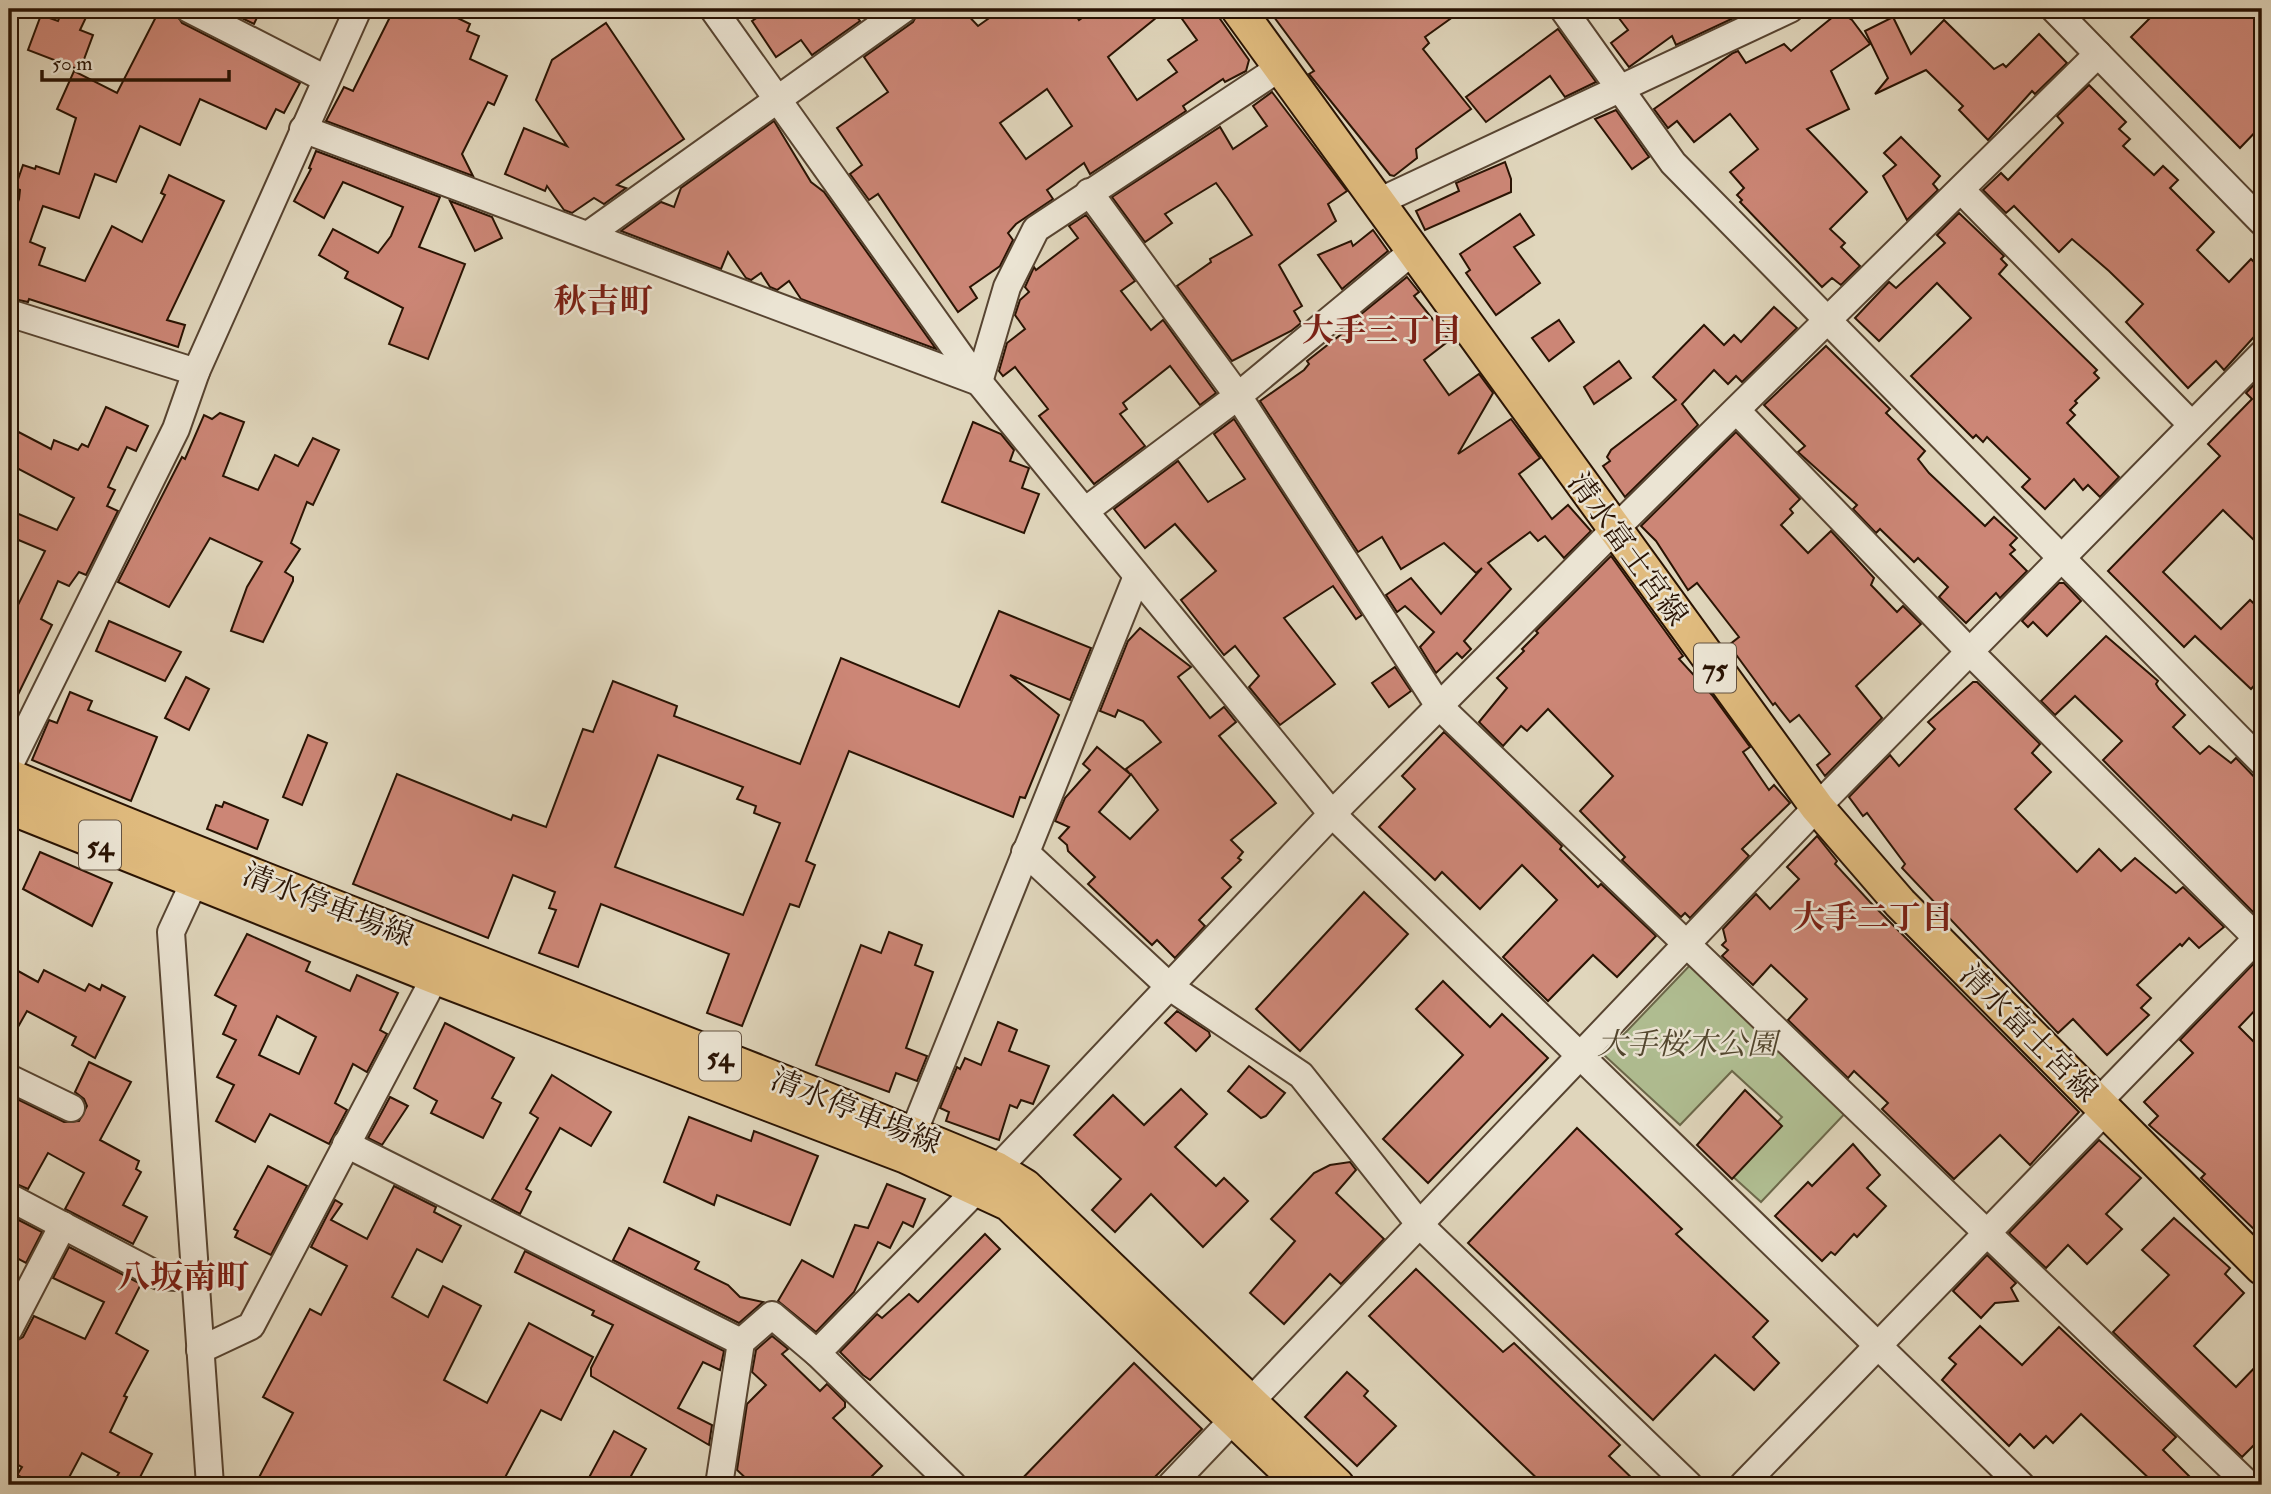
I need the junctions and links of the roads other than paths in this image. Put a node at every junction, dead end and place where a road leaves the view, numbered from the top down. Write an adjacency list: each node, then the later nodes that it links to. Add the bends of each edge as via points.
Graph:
1 (189, 9): 11 (street)
2 (358, 9): 11 (street)
3 (713, 9): 13 (street)
4 (1238, 9): 10 (main road, 清水富士宮線 / 75)
5 (1563, 9): 12 (street)
6 (1790, 9): 12 (street)
7 (2054, 9): 9 (street)
8 (892, 12): 13 (street)
9 (2098, 54): 15 (street); 18 (street)
10 (1281, 67): 16 (street); 17 (main road, 清水富士宮線 / 75)
11 (326, 79): 14 (street)
12 (1619, 86): 17 (street); 22 (street, via 1673,163)
13 (777, 99): 19 (street); 25 (street)
14 (303, 129): 19 (street); 24 (street)
15 (1961, 190): 22 (street); 28 (street)
16 (1089, 192): 25 (street, via 1036,229 1007,287); 26 (street)
17 (1378, 202): 20 (main road, 清水富士宮線 / 75)
18 (2262, 222)
19 (588, 235): 25 (street)
20 (1413, 251): 26 (street); 30 (main road, 清水富士宮線 / 75)
21 (9, 313): 24 (street)
22 (1828, 321): 27 (street); 31 (street)
23 (2262, 354): 28 (street)
24 (195, 372): 36 (street, via 176,429)
25 (979, 382): 29 (street)
26 (1238, 396): 29 (street); 34 (street)
27 (1737, 411): 30 (street); 33 (street)
28 (2191, 424): 31 (street)
29 (1085, 511): 32 (street)
30 (1614, 530): 34 (street); 39 (main road, 清水富士宮線 / 75)
31 (2061, 557): 33 (street); 35 (street)
32 (1137, 576): 40 (street); 41 (street)
33 (1969, 651): 39 (street); 43 (street)
34 (1439, 706): 40 (street); 44 (street)
35 (2262, 762)
36 (9, 766)
37 (9, 776): 42 (main road, 清水停車場線 / 54)
38 (9, 807): 42 (main road, 清水停車場線 / 54)
39 (1817, 807): 44 (street); 49 (main road, 清水富士宮線 / 75, via 1900,903)
40 (1332, 814): 46 (street); 47 (street)
41 (1025, 852): 46 (street); 52 (street)
42 (199, 870): 45 (main road, 清水停車場線 / 54); 52 (main road, 清水停車場線 / 54, via 676,1038); 59 (street, via 171,932)
43 (2261, 938): 49 (street)
44 (1687, 944): 47 (street); 57 (street)
45 (435, 977): 51 (street); 52 (main road, 清水停車場線 / 54)
46 (1170, 987): 53 (street); 56 (street, via 1301,1075)
47 (1579, 1057): 56 (street); 62 (street)
48 (9, 1078): 50 (street)
49 (2102, 1106): 57 (street); 58 (main road, 清水富士宮線 / 75)
50 (71, 1108)
51 (346, 1144): 61 (street); 63 (street, via 251,1326)
52 (909, 1145): 53 (main road, 清水停車場線 / 54)
53 (987, 1179): 64 (street); 65 (main road, 清水停車場線 / 54, via 1009,1204)
54 (9, 1197): 55 (street)
55 (63, 1225): 59 (street, via 159,1276); 60 (street)
56 (1421, 1226): 65 (street); 72 (street)
57 (1987, 1231): 62 (street); 75 (street)
58 (2262, 1268)
59 (194, 1278): 63 (street)
60 (9, 1329)
61 (741, 1342): 64 (street, via 772,1315); 67 (street)
62 (1878, 1346): 73 (street); 74 (street)
63 (200, 1350): 66 (street)
64 (817, 1353): 68 (street)
65 (1243, 1411): 69 (street); 70 (main road, 清水停車場線 / 54); 71 (main road, 清水停車場線 / 54)
66 (210, 1485)
67 (719, 1485)
68 (953, 1485)
69 (1171, 1485)
70 (1302, 1485)
71 (1337, 1485)
72 (1689, 1485)
73 (1743, 1485)
74 (2021, 1485)
75 (2249, 1485)

